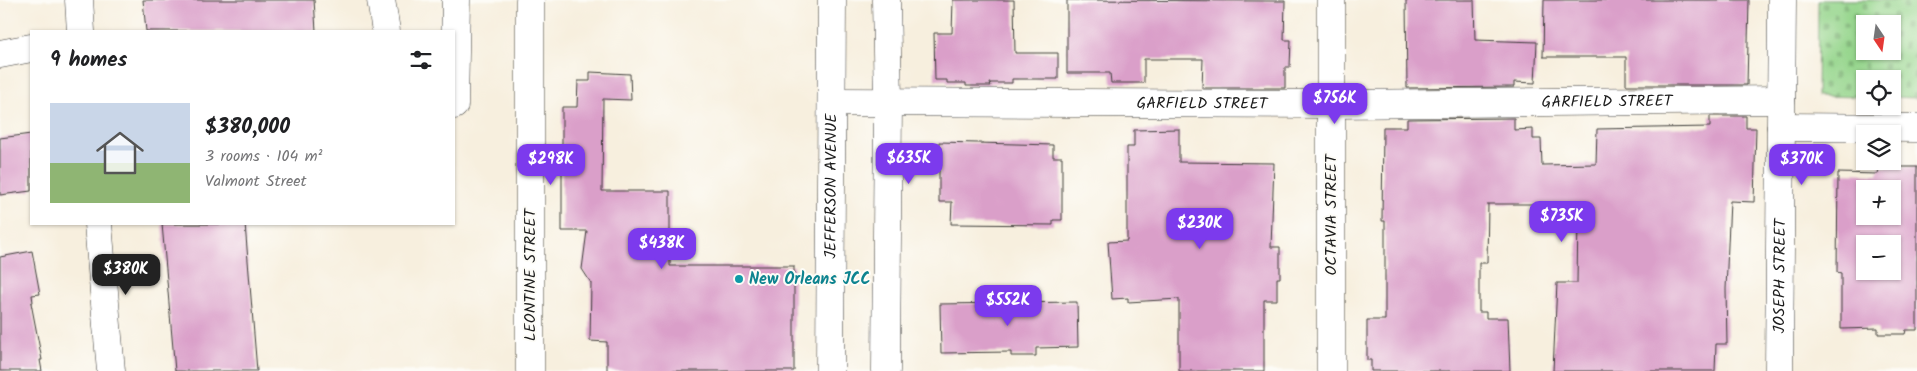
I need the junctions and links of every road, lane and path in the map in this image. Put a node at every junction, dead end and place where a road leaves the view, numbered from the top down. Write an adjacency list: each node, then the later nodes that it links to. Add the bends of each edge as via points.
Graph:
1 (79, 0): 9 (street)
2 (381, 0): 10 (street)
3 (456, 0): 12 (street)
4 (530, 0): 22 (street, LEONTINE STREET)
5 (832, 0): 15 (street, JEFFERSON AVENUE)
6 (886, 0): 16 (street)
7 (1331, 0): 17 (street, OCTAVIA STREET)
8 (1782, 0): 14 (street, JOSEPH STREET)
9 (81, 30)
10 (386, 30)
11 (30, 48): 13 (street)
12 (455, 52)
13 (0, 54)
14 (1781, 100): 17 (street, GARFIELD STREET); 18 (street, JOSEPH STREET)
15 (832, 102): 16 (street, GARFIELD STREET); 23 (street, JEFFERSON AVENUE)
16 (888, 102): 17 (street, GARFIELD STREET); 24 (street)
17 (1331, 104): 25 (street, OCTAVIA STREET)
18 (1781, 127): 19 (street); 26 (street, JOSEPH STREET)
19 (1917, 128)
20 (98, 225): 21 (street)
21 (111, 371)
22 (530, 371)
23 (830, 371)
24 (886, 371)
25 (1331, 371)
26 (1779, 371)

